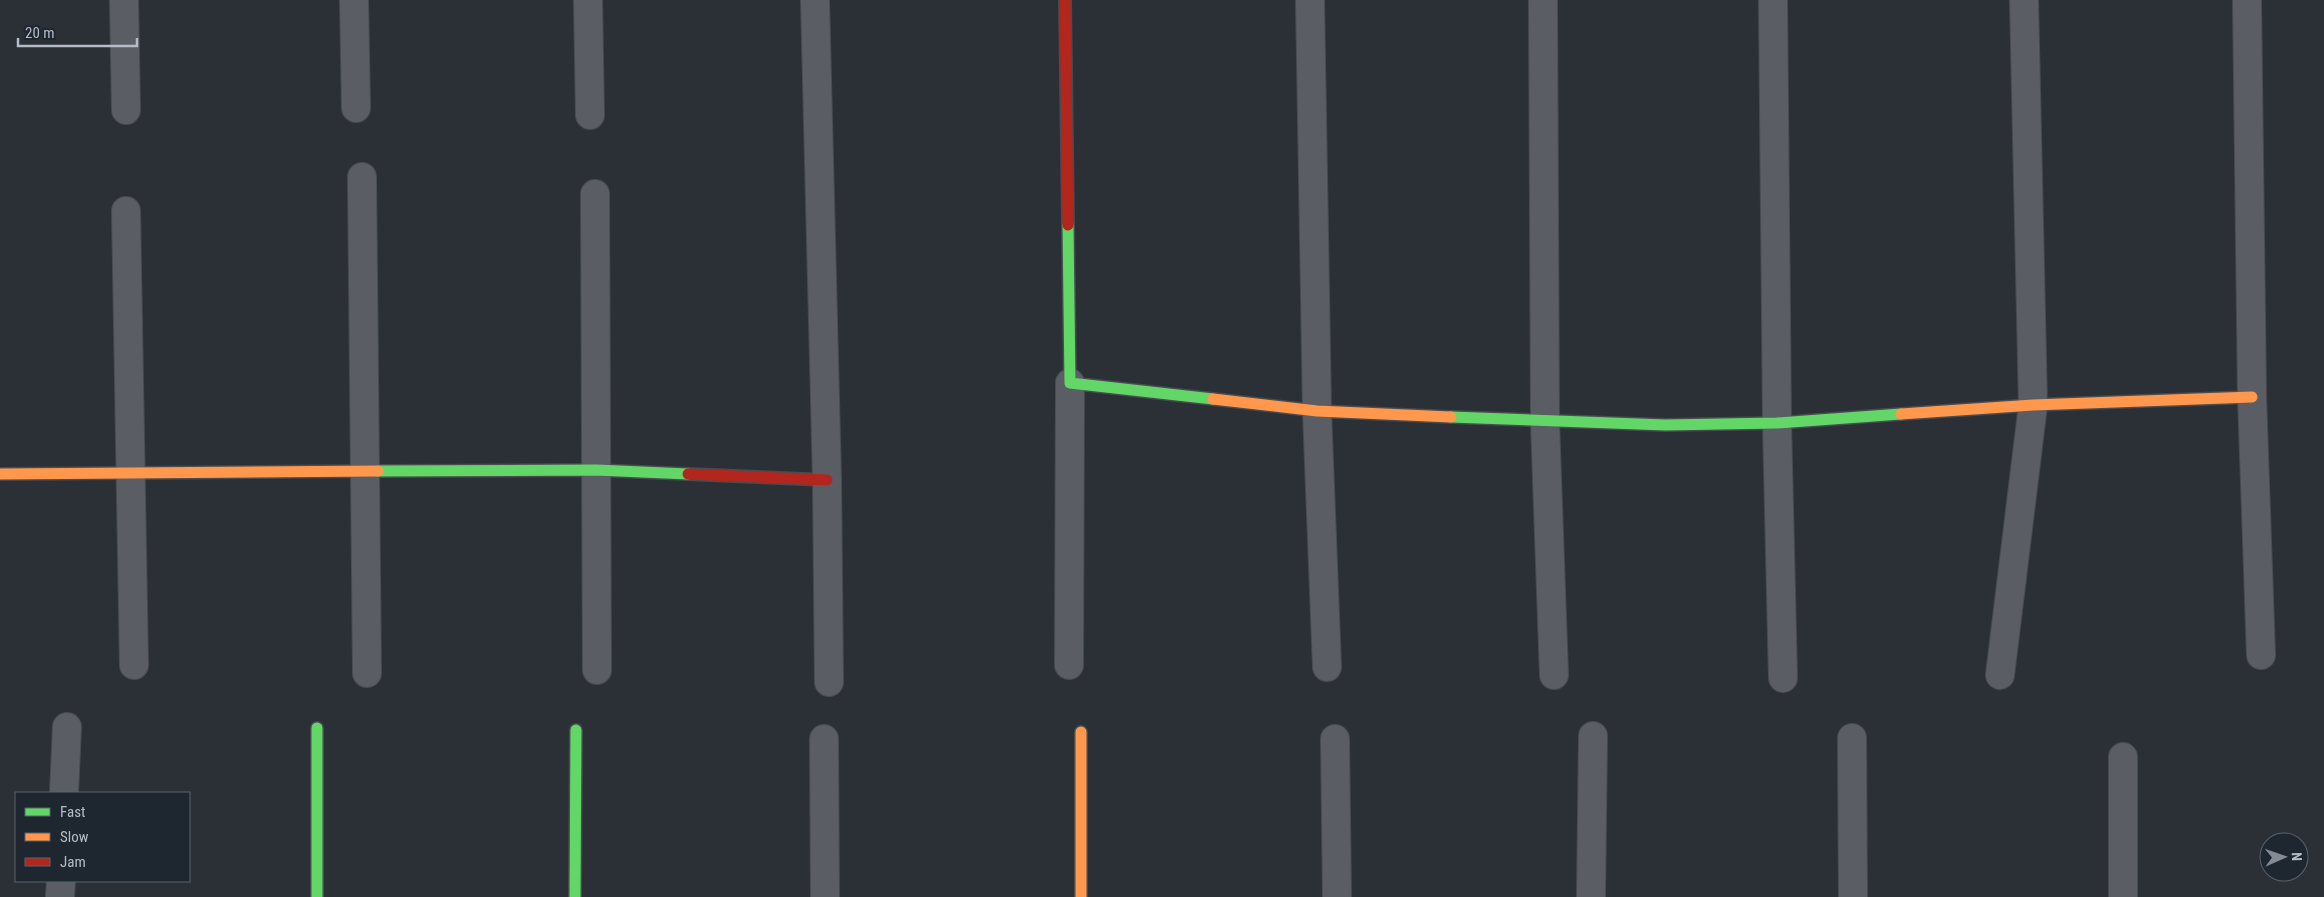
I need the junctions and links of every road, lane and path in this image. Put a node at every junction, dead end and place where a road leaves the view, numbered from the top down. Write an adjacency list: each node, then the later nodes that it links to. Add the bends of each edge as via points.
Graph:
1 (124, 0): 12 (street)
2 (354, 0): 11 (street)
3 (588, 0): 13 (street)
4 (815, 0): 27 (street)
5 (1064, 0): 17 (street)
6 (1310, 0): 20 (street)
7 (1543, 0): 21 (street)
8 (1774, 0): 22 (street)
9 (2024, 0): 19 (street)
10 (2247, 0): 18 (street)
11 (356, 108)
12 (126, 110)
13 (590, 115)
14 (362, 177): 25 (street)
15 (596, 194): 23 (street)
16 (126, 211): 24 (street)
17 (1070, 383): 20 (street); 30 (street)
18 (2252, 397): 19 (street); 28 (street)
19 (2033, 405): 22 (street); 35 (street)
20 (1317, 411): 21 (street); 31 (street)
21 (1545, 422): 22 (street); 34 (street)
22 (1776, 423): 36 (street)
23 (596, 470): 25 (street); 27 (street); 32 (street)
24 (131, 472): 25 (street); 26 (street); 29 (street)
25 (363, 472): 33 (street)
26 (0, 474)
27 (827, 480): 37 (street)
28 (2262, 655)
29 (134, 664)
30 (1069, 665)
31 (1327, 667)
32 (597, 670)
33 (367, 673)
34 (1554, 675)
35 (2000, 675)
36 (1783, 678)
37 (828, 682)
38 (67, 727): 47 (street)
39 (317, 728): 50 (street)
40 (576, 730): 51 (street)
41 (1081, 732): 53 (street)
42 (1593, 736): 55 (street)
43 (1852, 738): 56 (street)
44 (824, 739): 52 (street)
45 (1335, 739): 54 (street)
46 (2123, 757): 57 (street)
47 (64, 792)
48 (61, 882): 49 (street)
49 (60, 897)
50 (318, 897)
51 (575, 897)
52 (825, 897)
53 (1080, 897)
54 (1337, 897)
55 (1591, 897)
56 (1853, 897)
57 (2124, 897)

